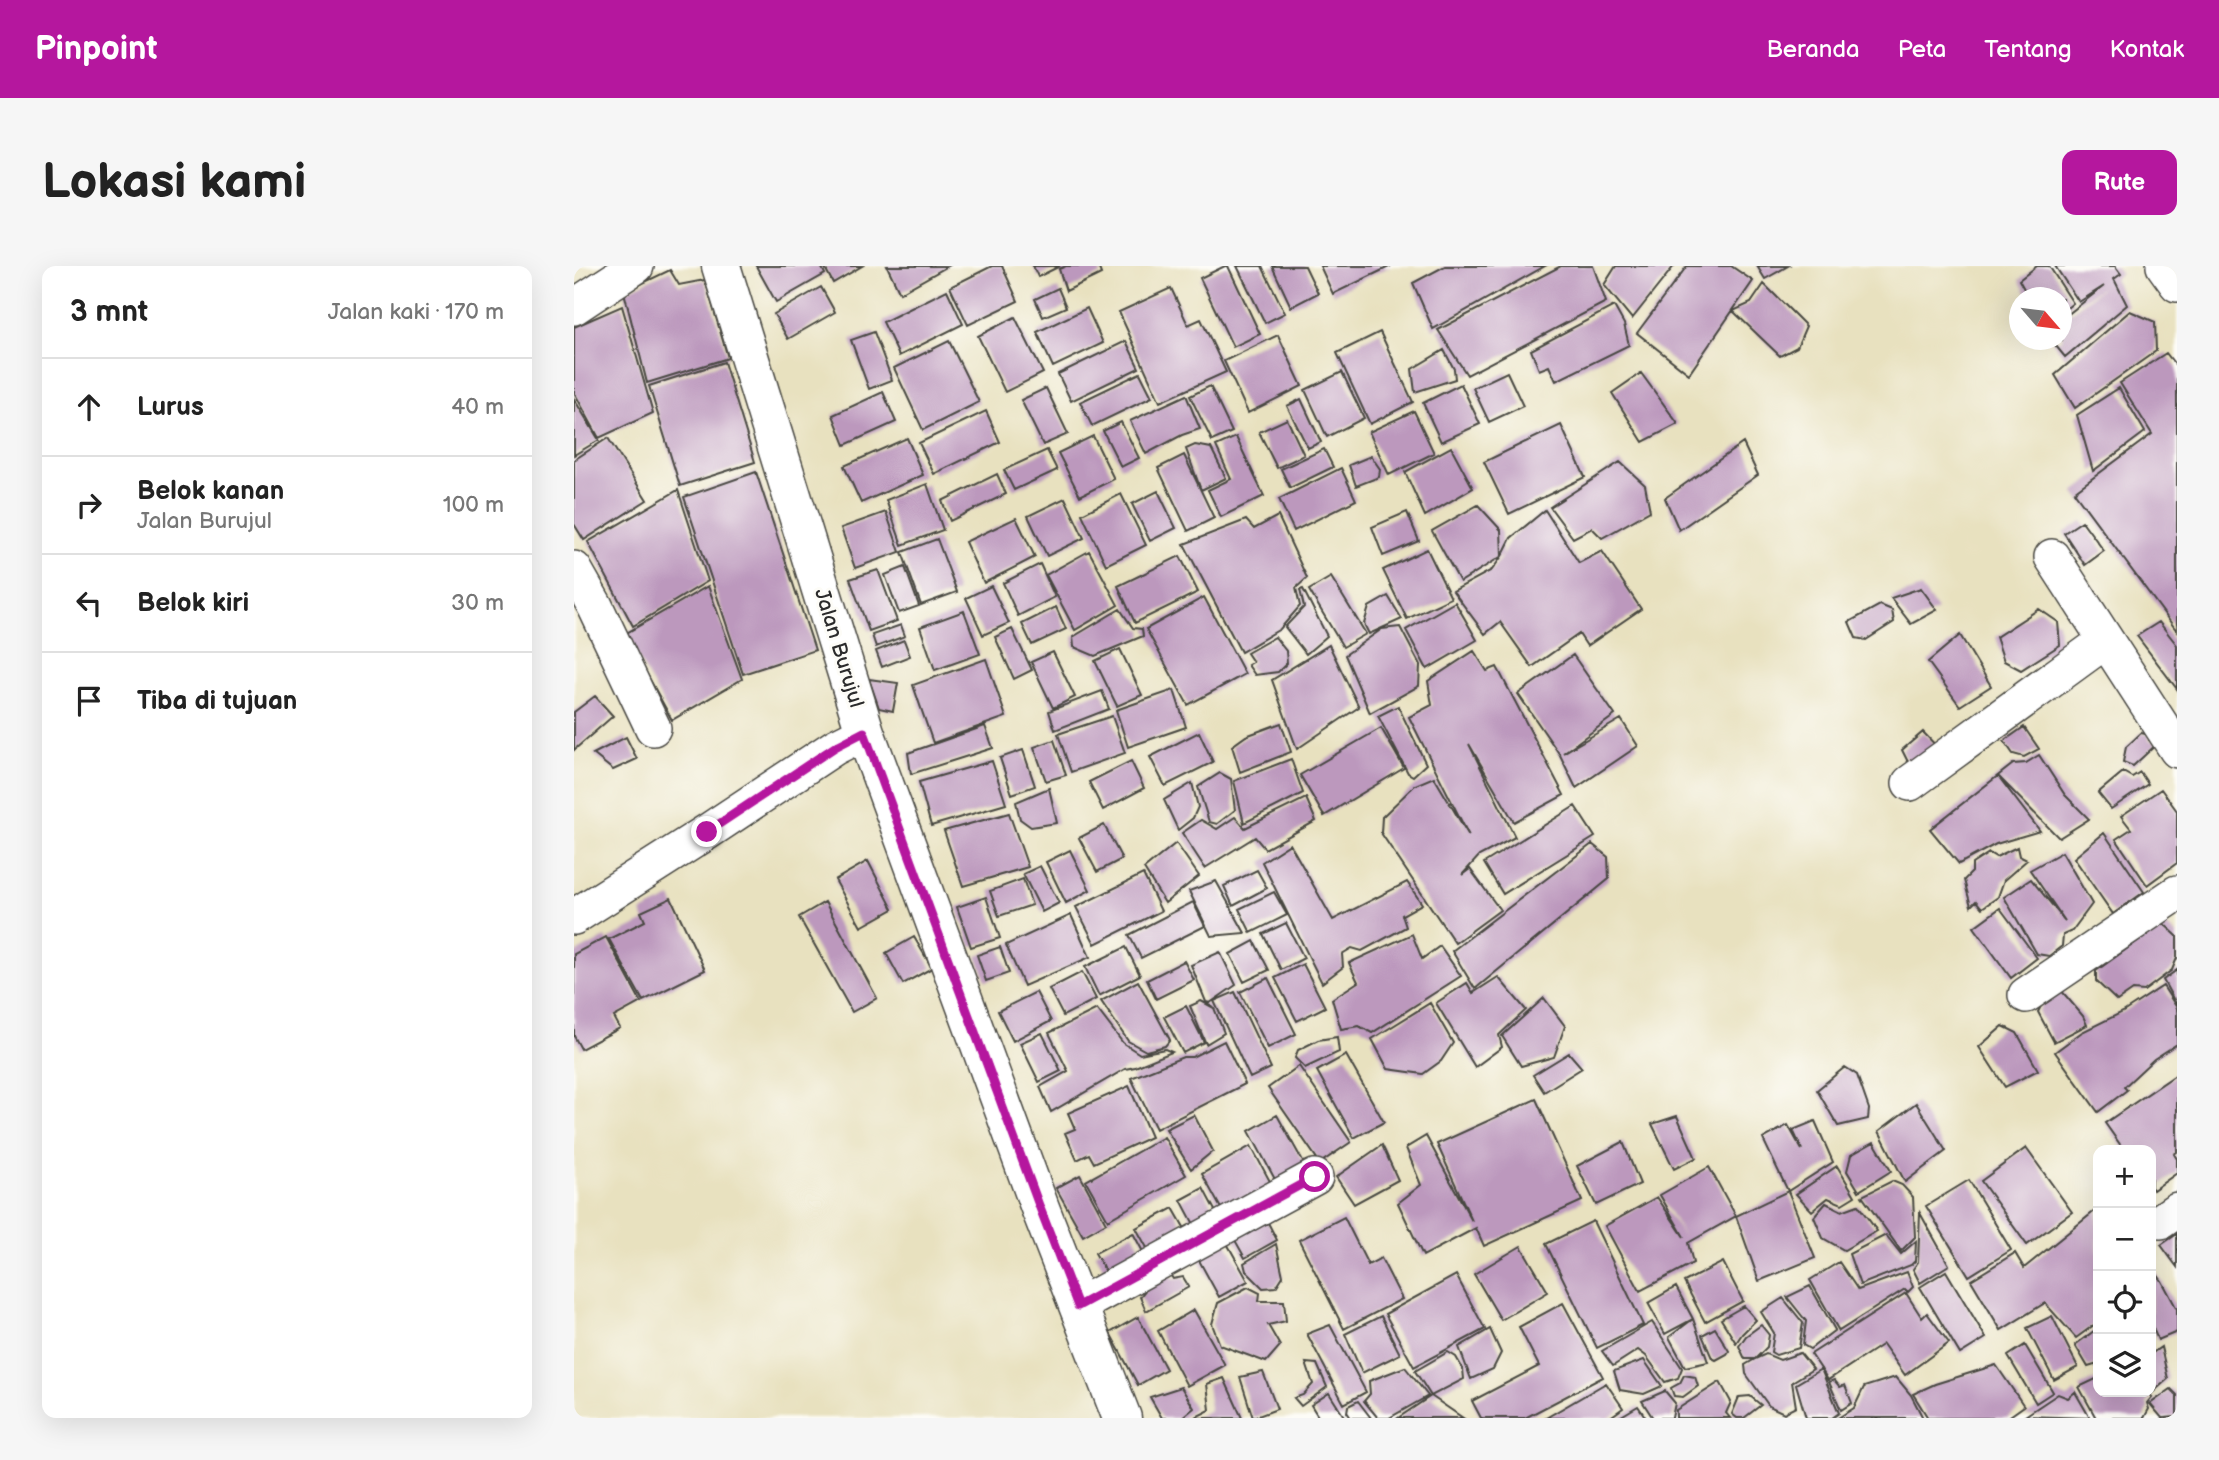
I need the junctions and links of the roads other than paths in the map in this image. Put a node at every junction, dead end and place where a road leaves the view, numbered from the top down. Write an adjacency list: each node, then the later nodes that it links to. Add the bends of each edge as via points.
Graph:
1 (636, 266): 5 (street)
2 (721, 266): 11 (street, Jalan Burujul)
3 (2164, 266): 4 (street)
4 (2177, 284)
5 (574, 307)
6 (2052, 557): 9 (street)
7 (574, 569): 8 (street)
8 (585, 613): 10 (street)
9 (2105, 641): 12 (street); 13 (street)
10 (653, 728)
11 (864, 732): 15 (street); 18 (street, Jalan Burujul)
12 (2177, 750)
13 (1910, 783)
14 (2177, 893): 16 (street)
15 (574, 917)
16 (2026, 995)
17 (1315, 1177): 18 (street)
18 (1078, 1306): 19 (street, Jalan Burujul)
19 (1122, 1418)

